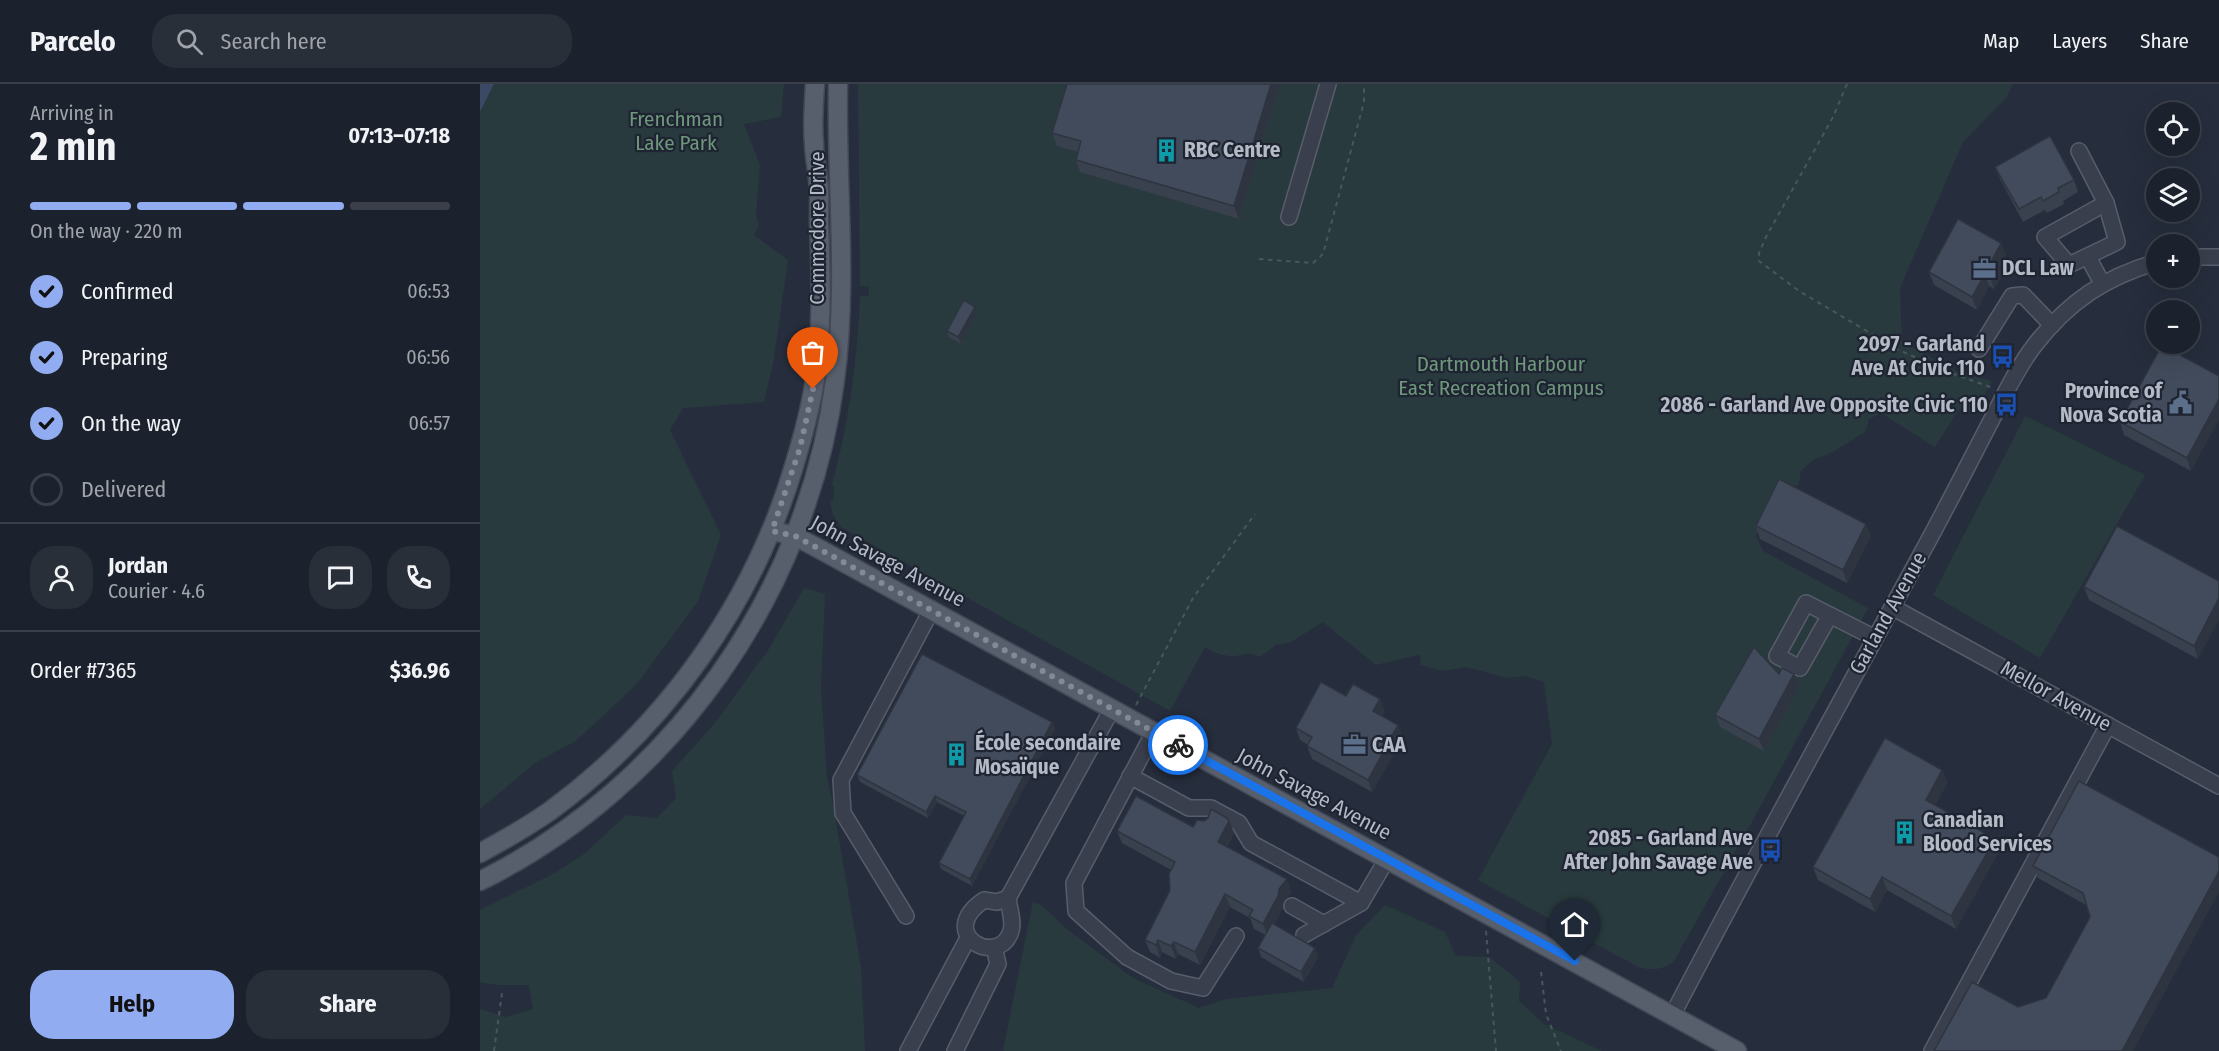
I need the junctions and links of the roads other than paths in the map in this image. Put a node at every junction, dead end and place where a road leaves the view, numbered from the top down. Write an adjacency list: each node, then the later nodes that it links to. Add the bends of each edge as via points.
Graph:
1 (814, 84): 7 (main road, Commodore Drive, via 813,142 819,180)
2 (838, 84): 8 (main road, Commodore Drive)
3 (1328, 84): 6 (street)
4 (2079, 151): 5 (street)
5 (2106, 203): 9 (street, via 2116,242); 9 (street, via 2045,237 2069,265)
6 (1289, 217)
7 (821, 254): 8 (street); 16 (main road, Commodore Drive, via 820,330 813,389 800,448)
8 (840, 255): 17 (main road, Commodore Drive, via 836,380 819,460)
9 (2088, 257): 13 (street)
10 (2200, 257): 11 (street)
11 (2219, 257)
12 (2146, 265): 13 (street, Garland Avenue)
13 (2102, 283): 14 (street, Garland Avenue, via 2072,304)
14 (2052, 325): 15 (street, via 2023,295 2012,296); 18 (street, Garland Avenue, via 2008,388)
15 (1979, 349)
16 (772, 531): 17 (main road, John Savage Avenue); 31 (main road, Commodore Drive, via 756,567 715,636 650,722 550,811)
17 (795, 536): 19 (main road, John Savage Avenue); 33 (main road, Commodore Drive, via 748,632 724,670 668,738 612,794 586,814)
18 (1892, 607): 21 (street, Garland Avenue); 23 (street, Mellor Avenue)
19 (932, 609): 22 (main road, John Savage Avenue); 37 (street, via 842,780 843,813)
20 (1830, 615): 21 (street)
21 (1875, 638): 43 (street, Garland Avenue)
22 (1112, 709): 24 (main road, John Savage Avenue); 34 (street)
23 (2108, 725): 26 (street, Mellor Avenue); 47 (street)
24 (1154, 732): 25 (street); 32 (main road, John Savage Avenue)
25 (1130, 776): 27 (street); 40 (street, via 1074,883 1076,911 1127,957 1171,981 1203,988)
26 (2219, 786)
27 (1190, 808): 28 (street); 30 (street, via 1211,808 1230,818 1239,824)
28 (1206, 824)
29 (1232, 838): 30 (street)
30 (1251, 843): 35 (street)
31 (480, 853)
32 (1387, 859): 35 (street); 43 (main road, John Savage Avenue)
33 (480, 881)
34 (1008, 898): 41 (street, via 997,902 984,900 973,908 966,918); 42 (street, via 1012,929 1006,940)
35 (1361, 903): 38 (street)
36 (1292, 906): 38 (street)
37 (906, 916)
38 (1324, 924): 39 (street)
39 (1304, 935)
40 (1236, 936)
41 (968, 938): 42 (street, via 975,945); 44 (street)
42 (994, 947): 45 (street, via 998,964)
43 (1672, 1016): 46 (main road, John Savage Avenue)
44 (908, 1051)
45 (955, 1051)
46 (1737, 1051)
47 (1932, 1051)

